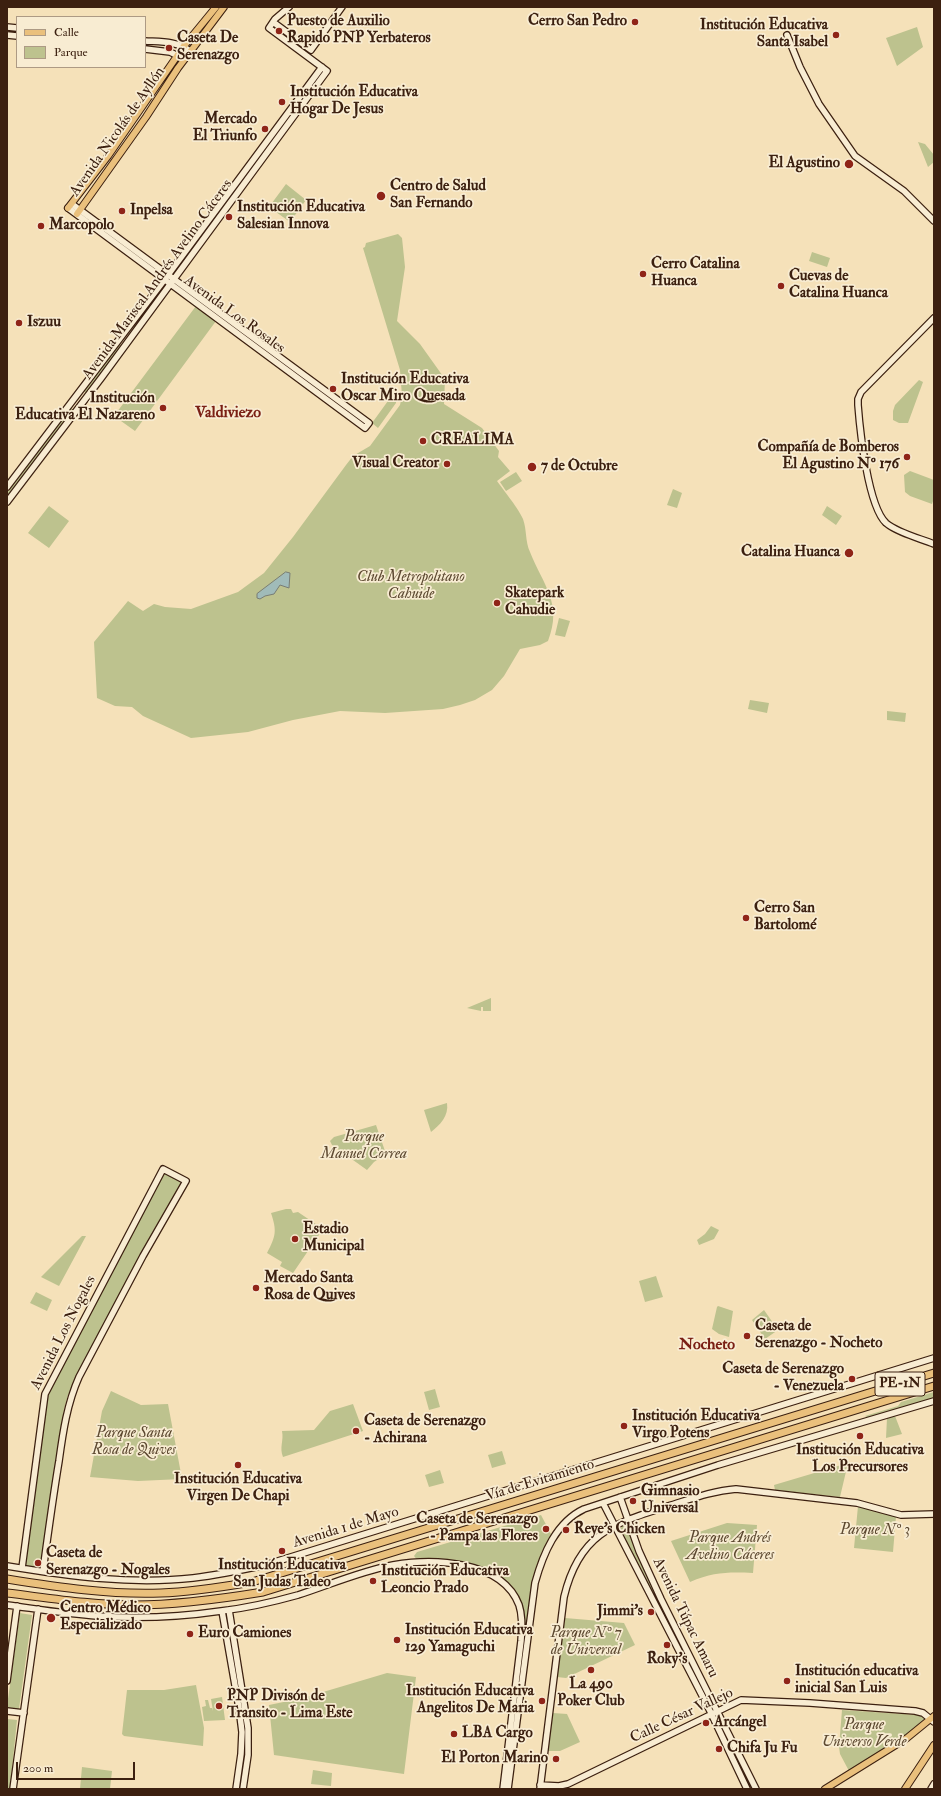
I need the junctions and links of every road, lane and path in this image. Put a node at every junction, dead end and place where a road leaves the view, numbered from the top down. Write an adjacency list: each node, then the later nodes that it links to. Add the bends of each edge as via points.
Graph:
1 (216, 7): 8 (main road, Avenida Nicolás de Ayllón)
2 (224, 7): 10 (main road, Avenida Nicolás de Ayllón)
3 (289, 7): 5 (street)
4 (342, 7): 5 (street, via 312,50)
5 (273, 22): 13 (street, via 269,28)
6 (787, 35): 16 (street, via 819,104 855,156 904,191)
7 (146, 41): 8 (street)
8 (184, 46): 10 (street); 11 (main road, Avenida Nicolás de Ayllón)
9 (146, 49): 11 (street, via 168,51)
10 (190, 51): 12 (main road, Avenida Nicolás de Ayllón)
11 (177, 55): 12 (street); 14 (main road, Avenida Nicolás de Ayllón)
12 (184, 59): 15 (main road, Avenida Nicolás de Ayllón)
13 (322, 67): 17 (street, Avenida Mariscal Andrés Avelino Cáceres); 18 (street, Avenida Mariscal Andrés Avelino Cáceres, via 327,71)
14 (70, 206): 15 (street, Avenida Los Rosales)
15 (78, 212): 17 (street, Avenida Los Rosales)
16 (934, 221)
17 (166, 276): 18 (street, Avenida Los Rosales); 21 (street, Avenida Mariscal Andrés Avelino Cáceres)
18 (173, 281): 20 (street, Avenida Los Rosales); 22 (street, Avenida Mariscal Andrés Avelino Cáceres)
19 (934, 318): 23 (street, via 875,377 858,399 861,431 874,500 883,519 892,527)
20 (367, 425)
21 (7, 487)
22 (7, 502)
23 (934, 544)
24 (934, 1358): 35 (street, Avenida 1 de Mayo, via 265,1565 192,1578 154,1580 94,1579)
25 (934, 1373): 36 (highway, Vía de Evitamiento / PE-1N, via 252,1582 213,1589 136,1594 84,1590)
26 (934, 1386): 37 (highway, Vía de Evitamiento / PE-1N, via 263,1592 217,1600 161,1605 82,1602)
27 (934, 1401): 28 (street)
28 (620, 1497): 29 (street); 31 (street, Avenida Túpac Amaru)
29 (603, 1503): 32 (street, Avenida Túpac Amaru); 56 (street, via 577,1512 567,1520 554,1536 539,1568 532,1603)
30 (934, 1514): 31 (street, via 901,1515 857,1502 736,1489 698,1496)
31 (628, 1519): 32 (street); 45 (street, Avenida Túpac Amaru, via 639,1551 661,1599)
32 (615, 1525): 47 (street, Avenida Túpac Amaru); 51 (street, via 599,1535 586,1548 568,1580)
33 (7, 1566): 34 (street, Avenida 1 de Mayo)
34 (22, 1568): 35 (street, Avenida 1 de Mayo); 35 (street, Avenida Los Nogales, via 45,1394 163,1169 186,1181 143,1256 70,1396)
35 (43, 1571)
36 (7, 1579)
37 (7, 1593)
38 (7, 1605): 39 (street)
39 (17, 1606): 40 (street); 43 (street)
40 (38, 1609): 42 (street, via 131,1618); 46 (street)
41 (229, 1610): 42 (street); 54 (street, via 248,1728 248,1755); 55 (street, via 274,1601 408,1563 437,1562 467,1566 497,1578 515,1597 522,1618)
42 (222, 1611): 53 (street, via 242,1732)
43 (7, 1682)
44 (7, 1711): 46 (street)
45 (717, 1711): 47 (street, Calle César Vallejo); 48 (street, Calle César Vallejo, via 741,1700 915,1712); 58 (street, Avenida Túpac Amaru)
46 (24, 1713): 52 (street)
47 (711, 1714): 51 (street, Calle César Vallejo, via 568,1784); 57 (street, Avenida Túpac Amaru)
48 (933, 1719): 59 (main road)
49 (934, 1745): 60 (main road)
50 (934, 1784): 61 (street)
51 (540, 1787)
52 (13, 1789)
53 (236, 1789)
54 (243, 1789)
55 (503, 1789)
56 (508, 1789)
57 (747, 1789)
58 (756, 1789)
59 (824, 1789)
60 (905, 1789)
61 (931, 1789)

